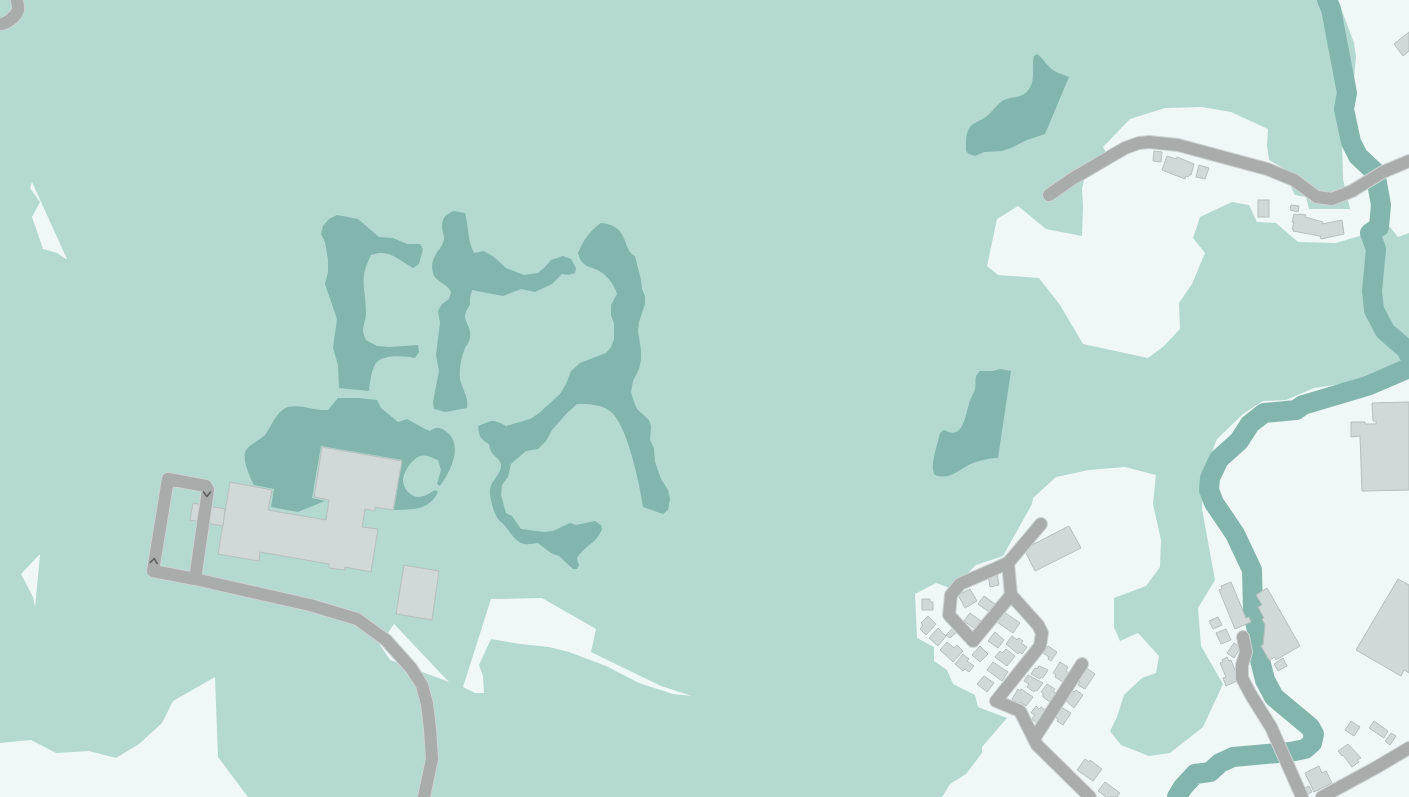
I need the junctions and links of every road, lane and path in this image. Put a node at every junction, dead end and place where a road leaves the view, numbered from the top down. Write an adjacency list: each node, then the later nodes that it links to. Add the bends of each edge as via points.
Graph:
1 (17, 0): 2 (street, via 18,10 14,17)
2 (0, 24)
3 (1409, 161): 4 (street, via 1332,199 1317,197 1294,180 1267,168 1178,146 1148,142 1125,148)
4 (1049, 196)
5 (1041, 524): 6 (street)
6 (1008, 563): 8 (street); 8 (street, via 960,584 951,595 949,615 973,641)
7 (194, 579): 7 (street, one-way to 7, via 153,571 168,479 206,486 208,490); 13 (street, via 310,605 357,619 386,640 411,668 422,685 427,704 432,759)
8 (1011, 595): 11 (street, via 1042,633 1040,646 996,701 1020,712)
9 (1243, 637): 15 (street, via 1246,652 1242,678 1272,727)
10 (1082, 664): 11 (street)
11 (1034, 739): 14 (street, via 1037,745)
12 (1409, 748): 16 (street)
13 (424, 797)
14 (1090, 797)
15 (1302, 797)
16 (1322, 797)

